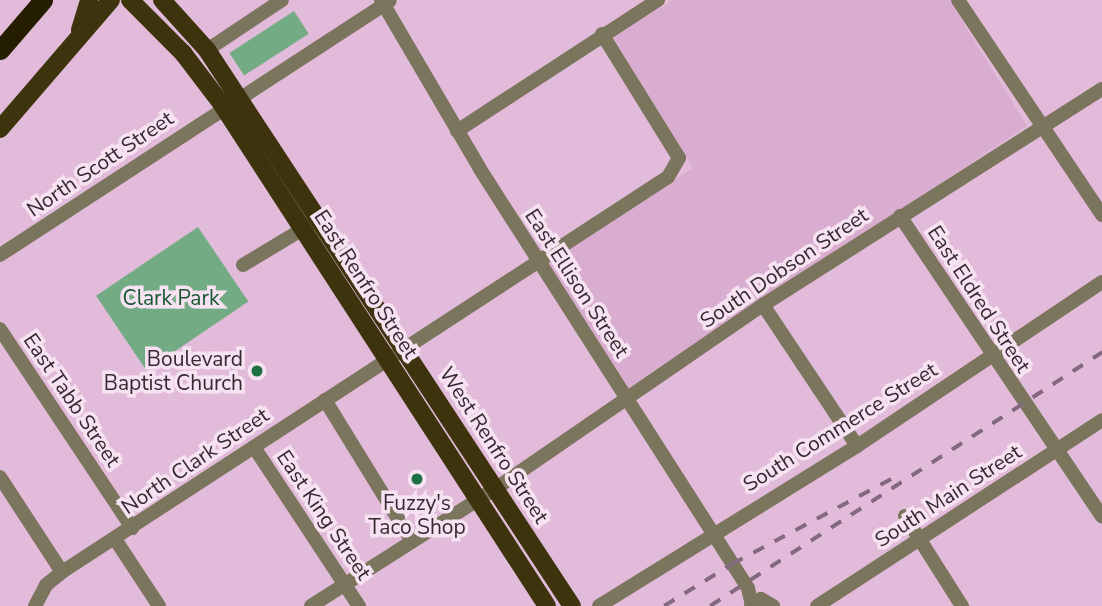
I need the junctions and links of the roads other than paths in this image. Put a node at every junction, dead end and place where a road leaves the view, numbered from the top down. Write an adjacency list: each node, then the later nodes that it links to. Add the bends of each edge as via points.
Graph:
1 (43, 0): 12 (highway)
2 (89, 0): 11 (main road)
3 (111, 0): 11 (main road)
4 (130, 0): 15 (main road, East Renfro Street)
5 (162, 0): 13 (main road, West Renfro Street)
6 (282, 0): 13 (street)
7 (658, 0): 10 (street)
8 (958, 0): 16 (street)
9 (385, 2): 15 (street, North Scott Street); 18 (street, East Ellison Street)
10 (602, 34): 18 (street); 24 (street, North Clark Street, via 679,158 667,177)
11 (77, 40): 17 (main road)
12 (0, 50)
13 (207, 50): 15 (main road, West Renfro Street)
14 (1102, 89): 16 (street, South Dobson Street)
15 (233, 105): 21 (main road, West Renfro Street); 22 (main road, East Renfro Street); 23 (street, North Scott Street, via 162,146)
16 (1040, 128): 19 (street); 20 (street, South Dobson Street)
17 (0, 130)
18 (457, 131): 24 (street, East Ellison Street)
19 (1102, 215)
20 (900, 216): 27 (street, South Dobson Street); 31 (street, East Eldred Street)
21 (319, 218): 22 (street); 30 (main road, West Renfro Street)
22 (302, 229): 25 (street); 32 (main road, East Renfro Street)
23 (0, 255)
24 (537, 260): 30 (street, North Clark Street); 34 (street, East Ellison Street)
25 (243, 265)
26 (1102, 282): 31 (street, South Commerce Street)
27 (763, 305): 34 (street, South Dobson Street); 36 (street)
28 (0, 329): 29 (street, East Tabb Street)
29 (5, 348): 44 (street, East Tabb Street)
30 (406, 349): 32 (street, North Clark Street); 40 (main road, West Renfro Street)
31 (990, 355): 36 (street, South Commerce Street); 38 (street, East Eldred Street)
32 (388, 359): 33 (street, North Clark Street); 41 (main road, East Renfro Street)
33 (325, 400): 37 (street, North Clark Street); 48 (street)
34 (627, 400): 40 (street, South Dobson Street); 45 (street, East Ellison Street)
35 (1102, 420): 38 (street, South Main Street)
36 (857, 446): 45 (street, South Commerce Street)
37 (254, 447): 44 (street, North Clark Street); 50 (street, East King Street)
38 (1056, 451): 43 (street, East Eldred Street); 47 (street, South Main Street)
39 (0, 477): 49 (street)
40 (495, 489): 41 (street, South Dobson Street); 57 (main road, West Renfro Street)
41 (477, 499): 48 (street, South Dobson Street); 56 (main road, East Renfro Street)
42 (905, 516): 47 (street)
43 (1102, 517)
44 (132, 528): 46 (street, North Clark Street)
45 (712, 532): 51 (street, East Ellison Street); 58 (street, South Commerce Street)
46 (115, 539): 49 (street, North Clark Street); 53 (street)
47 (920, 539): 59 (street, South Main Street); 60 (street)
48 (411, 540): 50 (street, South Dobson Street)
49 (62, 572): 52 (street, North Clark Street, via 46,585)
50 (344, 584): 54 (street, South Dobson Street); 55 (street, East King Street)
51 (760, 604)
52 (35, 606)
53 (159, 606)
54 (310, 606)
55 (359, 606)
56 (547, 606)
57 (572, 606)
58 (600, 606)
59 (817, 606)
60 (962, 606)

